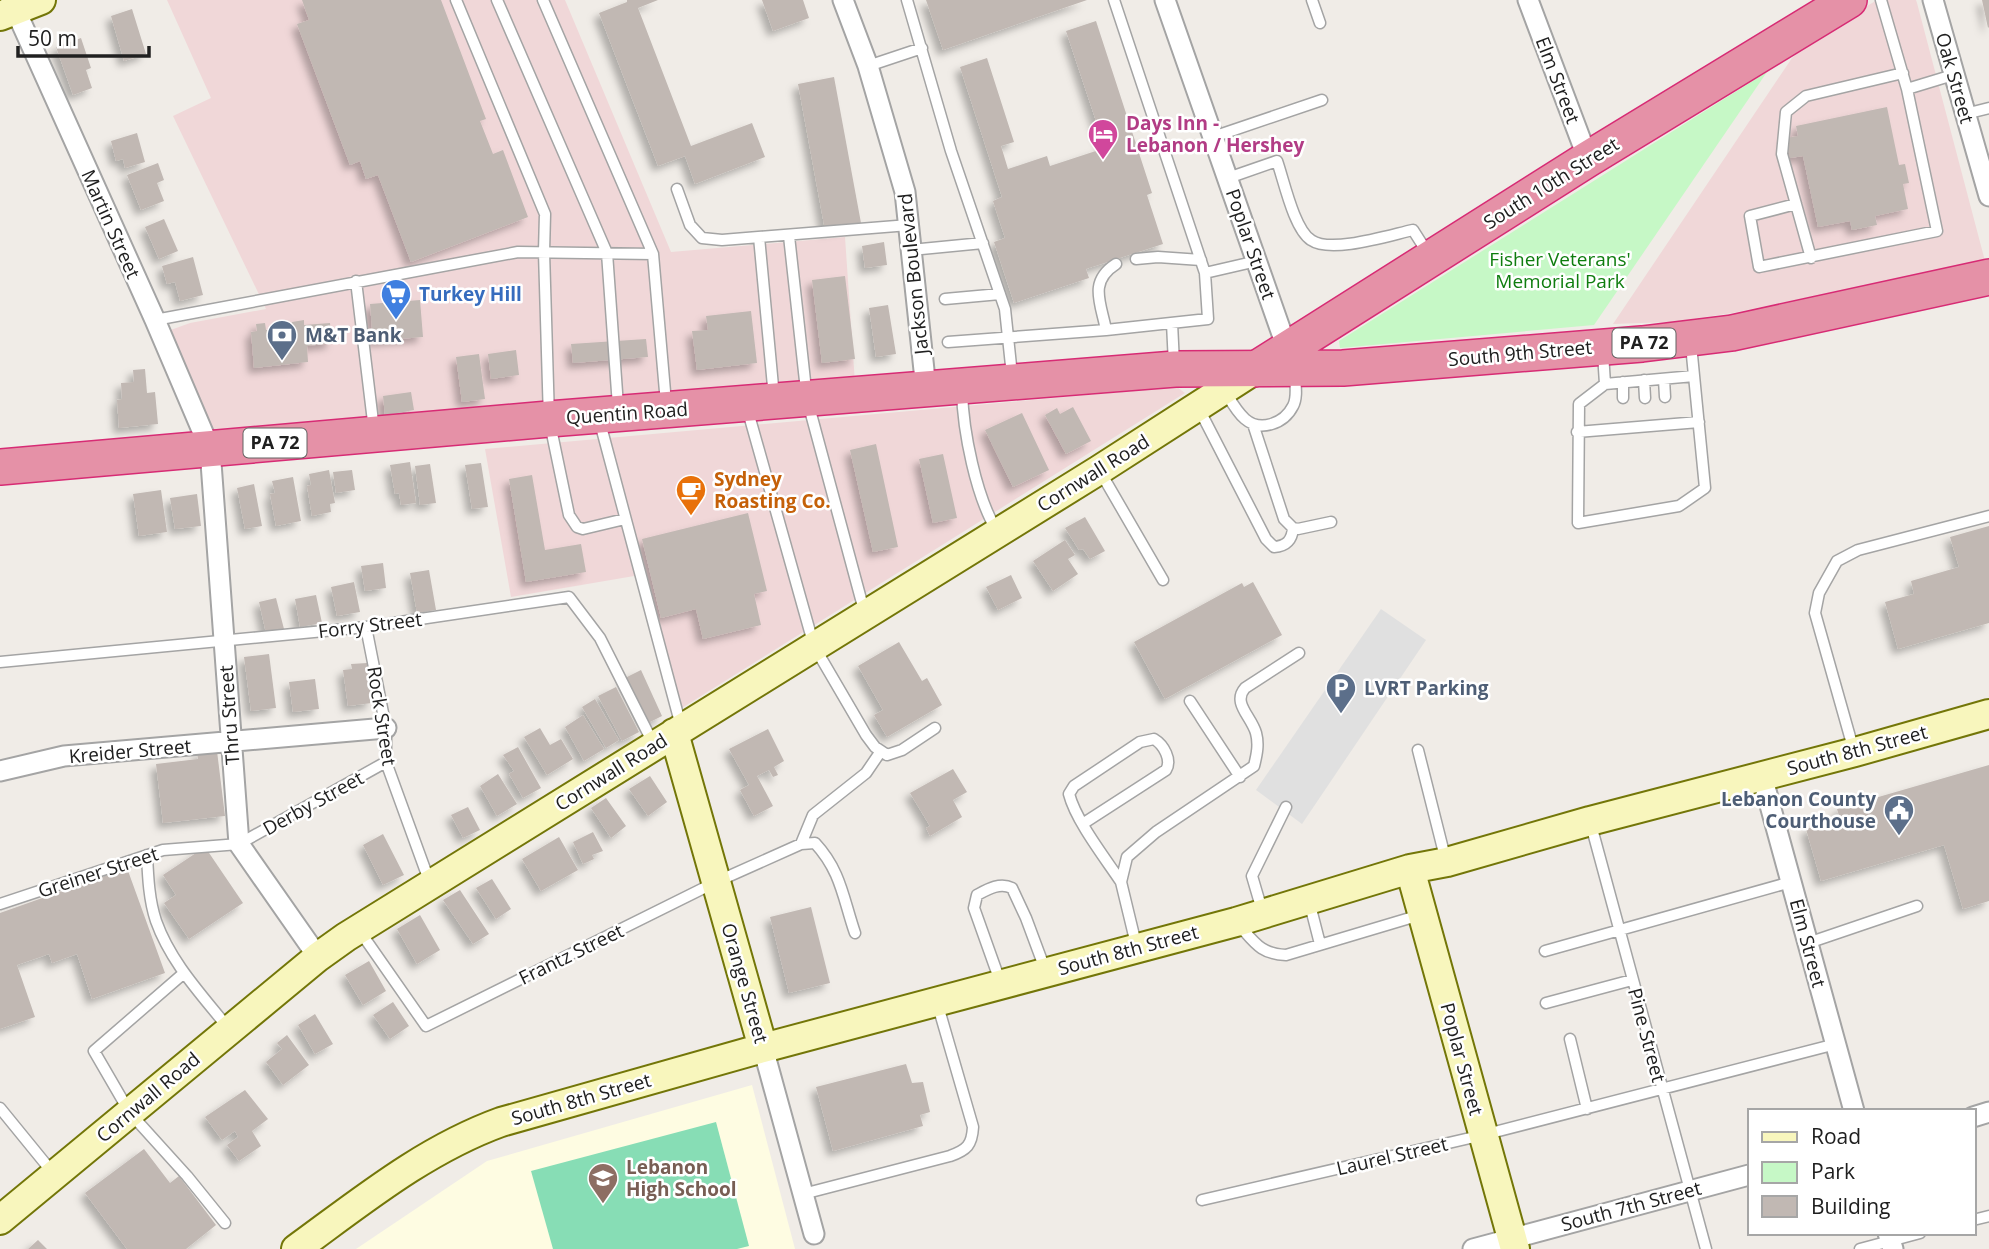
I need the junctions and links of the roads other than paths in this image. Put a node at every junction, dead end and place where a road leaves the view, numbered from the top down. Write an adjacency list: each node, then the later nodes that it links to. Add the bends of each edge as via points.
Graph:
1 (41, 0): 14 (street)
2 (456, 0): 35 (lane, via 545,214)
3 (497, 0): 36 (lane)
4 (543, 0): 37 (lane)
5 (843, 0): 17 (street, Jackson Boulevard)
6 (907, 0): 16 (lane)
7 (1114, 0): 41 (lane)
8 (1165, 0): 24 (street, Poplar Street)
9 (1312, 0): 15 (lane)
10 (1528, 0): 25 (street, Elm Street)
11 (1849, 0): 25 (highway, South 10th Street / PA 72)
12 (1881, 0): 18 (lane)
13 (1933, 0): 19 (street, Oak Street)
14 (9, 9): 49 (street, Martin Street)
15 (1320, 23)
16 (922, 48): 17 (lane); 33 (lane)
17 (867, 66): 30 (street, Jackson Boulevard, via 905,192)
18 (1903, 73): 20 (lane); 29 (lane, via 1805,96 1786,112 1782,155)
19 (1953, 75): 20 (lane); 23 (street, Oak Street)
20 (1907, 89): 39 (lane, via 1937,231)
21 (1322, 100): 24 (lane)
22 (1989, 108): 23 (lane)
23 (1964, 114): 28 (street, Oak Street)
24 (1213, 137): 26 (street, Poplar Street)
25 (1588, 159): 38 (highway, South 10th Street / PA 72)
26 (1228, 178): 38 (lane, via 1277,161 1299,224 1311,240 1327,245 1413,230); 42 (street, Poplar Street)
27 (677, 189): 32 (lane, via 690,225 702,238)
28 (1989, 196)
29 (1796, 204): 39 (lane); 39 (lane, via 1750,216 1759,267)
30 (909, 226): 31 (lane); 34 (street, Jackson Boulevard)
31 (789, 236): 32 (lane); 71 (lane)
32 (759, 237): 71 (lane)
33 (983, 243): 34 (lane); 47 (lane)
34 (911, 250): 67 (street, Jackson Boulevard)
35 (544, 252): 36 (lane); 46 (lane, via 518,252); 75 (lane)
36 (607, 253): 37 (lane); 74 (lane)
37 (653, 254): 73 (lane)
38 (1430, 258): 56 (highway, South 10th Street / PA 72)
39 (1811, 258)
40 (1136, 259): 41 (lane)
41 (1201, 260): 44 (lane)
42 (1257, 261): 44 (lane); 56 (street, Poplar Street)
43 (1116, 264): 51 (lane, via 1105,271 1098,285)
44 (1205, 273): 50 (lane, via 1208,319)
45 (1989, 277): 53 (highway, South 9th Street / PA 72)
46 (356, 281): 49 (lane); 79 (lane)
47 (1000, 294): 48 (lane); 52 (lane)
48 (945, 299)
49 (155, 320): 80 (street, Martin Street)
50 (1172, 323): 51 (lane); 57 (lane)
51 (1106, 330): 52 (lane)
52 (1008, 336): 54 (lane); 63 (lane)
53 (1690, 338): 55 (highway, South 9th Street / PA 72); 59 (lane)
54 (948, 342)
55 (1602, 347): 56 (highway, South 9th Street / PA 72, via 1343,369); 65 (lane)
56 (1291, 358): 58 (highway, South 10th Street / PA 72); 77 (lane, via 1293,406 1280,420)
57 (1175, 369): 61 (highway, Quentin Road / PA 72); 63 (highway, Quentin Road / PA 72)
58 (1255, 369): 61 (highway, Quentin Road / PA 72)
59 (1694, 376): 60 (lane); 76 (lane)
60 (1664, 379): 62 (lane); 68 (lane)
61 (1220, 380): 72 (street, Cornwall Road); 77 (lane, via 1237,411)
62 (1644, 380): 64 (lane); 70 (lane)
63 (1013, 382): 66 (highway, Quentin Road / PA 72)
64 (1623, 382): 65 (lane); 69 (lane)
65 (1605, 384): 78 (lane, via 1579,404)
66 (961, 387): 67 (highway, Quentin Road / PA 72); 87 (lane, via 979,491 985,513)
67 (926, 389): 71 (highway, Quentin Road / PA 72)
68 (1665, 397)
69 (1623, 398)
70 (1645, 398)
71 (776, 401): 73 (highway, Quentin Road / PA 72); 89 (lane); 92 (lane)
72 (1198, 407): 82 (street, Cornwall Road); 86 (lane, via 1266,539 1281,547)
73 (667, 410): 74 (highway, Quentin Road / PA 72)
74 (608, 415): 75 (highway, Quentin Road / PA 72); 84 (lane)
75 (550, 419): 79 (highway, Quentin Road / PA 72); 84 (lane, via 572,522 583,529)
76 (1699, 422): 78 (lane, via 1647,421); 78 (lane, via 1705,488 1679,506 1578,523)
77 (1254, 424): 86 (lane, via 1284,519)
78 (1577, 432)
79 (374, 435): 80 (highway, Quentin Road / PA 72)
80 (210, 449): 81 (highway, Quentin Road / PA 72); 91 (street, Thru Street)
81 (0, 467)
82 (1099, 470): 87 (street, Cornwall Road); 88 (lane)
83 (1989, 516): 103 (lane, via 1858,550 1838,561 1819,593 1815,613)
84 (625, 519): 99 (lane)
85 (1331, 522): 86 (lane)
86 (1293, 528)
87 (998, 533): 89 (street, Cornwall Road)
88 (1163, 580)
89 (865, 614): 92 (street, Cornwall Road)
90 (366, 627): 91 (lane, Forry Street); 97 (lane, Rock Street); 99 (lane, Forry Street, via 569,597)
91 (223, 640): 94 (lane, Forry Street); 100 (street, Thru Street)
92 (814, 646): 99 (street, Cornwall Road); 102 (lane, via 866,736)
93 (1298, 653): 107 (lane, via 1241,693 1240,703 1253,723 1258,747 1254,766)
94 (0, 662)
95 (1190, 701): 107 (lane)
96 (1989, 714): 103 (street, South 8th Street)
97 (386, 728): 100 (street, Kreider Street); 104 (lane, Rock Street)
98 (935, 728): 102 (lane, via 902,750 887,755)
99 (670, 735): 116 (street, Orange Street); 119 (street, Cornwall Road)
100 (231, 742): 105 (street, Kreider Street, via 64,757); 111 (street, Thru Street)
101 (1418, 750): 114 (lane)
102 (881, 751): 112 (lane, via 866,773 813,815)
103 (1855, 752): 106 (street, South 8th Street)
104 (386, 762): 111 (lane, Derby Street); 119 (lane, Rock Street)
105 (0, 771)
106 (1762, 776): 109 (street, South 8th Street); 118 (street, Elm Street)
107 (1240, 777): 117 (lane, via 1138,845 1127,857)
108 (1286, 807): 124 (lane, via 1252,876)
109 (1590, 821): 114 (street, South 8th Street); 126 (lane, Pine Street)
110 (1084, 824): 110 (lane, via 1069,794 1074,786 1140,742 1158,741 1168,757 1167,770); 117 (lane)
111 (239, 844): 113 (lane, Greiner Street); 132 (street)
112 (801, 844): 116 (lane, Frantz Street); 127 (lane, via 815,843 830,859)
113 (147, 855): 121 (lane, Greiner Street); 134 (lane, via 155,919)
114 (1447, 862): 115 (street, South 8th Street)
115 (1410, 869): 120 (street, South 8th Street); 123 (street, Poplar Street)
116 (716, 882): 125 (lane, Frantz Street, via 426,1026); 142 (street, Orange Street)
117 (1121, 882): 130 (lane)
118 (1791, 882): 126 (lane); 128 (street, Elm Street)
119 (430, 884): 125 (street, Cornwall Road)
120 (1309, 901): 124 (street, South 8th Street); 129 (lane)
121 (0, 904)
122 (1917, 906): 128 (lane)
123 (1422, 914): 129 (lane); 148 (street, Poplar Street)
124 (1250, 918): 129 (lane, via 1253,941 1270,954 1286,955); 130 (street, South 8th Street)
125 (358, 929): 132 (street, Cornwall Road)
126 (1619, 929): 131 (lane); 135 (lane, Pine Street)
127 (855, 933)
128 (1808, 943): 141 (street, Elm Street)
129 (1320, 944)
130 (1137, 948): 133 (street, South 8th Street)
131 (1545, 951)
132 (318, 957): 139 (street, Cornwall Road)
133 (1046, 972): 136 (street, South 8th Street); 136 (lane, via 1012,888 991,887 977,895 974,908)
134 (184, 973): 139 (lane); 147 (lane, via 94,1051)
135 (1632, 980): 138 (lane); 143 (lane, Pine Street)
136 (1002, 984): 137 (street, South 8th Street)
137 (937, 1002): 142 (street, South 8th Street); 152 (lane, via 973,1127 972,1142 965,1151 950,1156)
138 (1546, 1003)
139 (230, 1030): 147 (street, Cornwall Road)
140 (1570, 1040): 145 (lane)
141 (1836, 1044): 143 (lane, Laurel Street); 146 (street, Elm Street)
142 (763, 1048): 152 (street, Orange Street); 160 (street, South 8th Street, via 473,1132 408,1168)
143 (1662, 1090): 145 (lane, Laurel Street); 151 (lane, Pine Street)
144 (0, 1108): 149 (lane)
145 (1587, 1109): 148 (lane, Laurel Street)
146 (1853, 1109)
147 (130, 1113): 149 (street, Cornwall Road); 155 (lane)
148 (1483, 1135): 153 (lane, Laurel Street); 159 (street, Poplar Street)
149 (54, 1175): 154 (street, Cornwall Road)
150 (1748, 1175): 151 (street, South 7th Street)
151 (1689, 1190): 159 (street, South 7th Street); 162 (lane, Pine Street)
152 (803, 1194): 156 (street, Orange Street)
153 (1202, 1200)
154 (0, 1220)
155 (225, 1223)
156 (814, 1234)
157 (1912, 1235): 158 (lane)
158 (1890, 1241): 163 (lane)
159 (1513, 1244): 161 (street, South 7th Street)
160 (296, 1249)
161 (1473, 1249)
162 (1706, 1249)
163 (1860, 1249)

